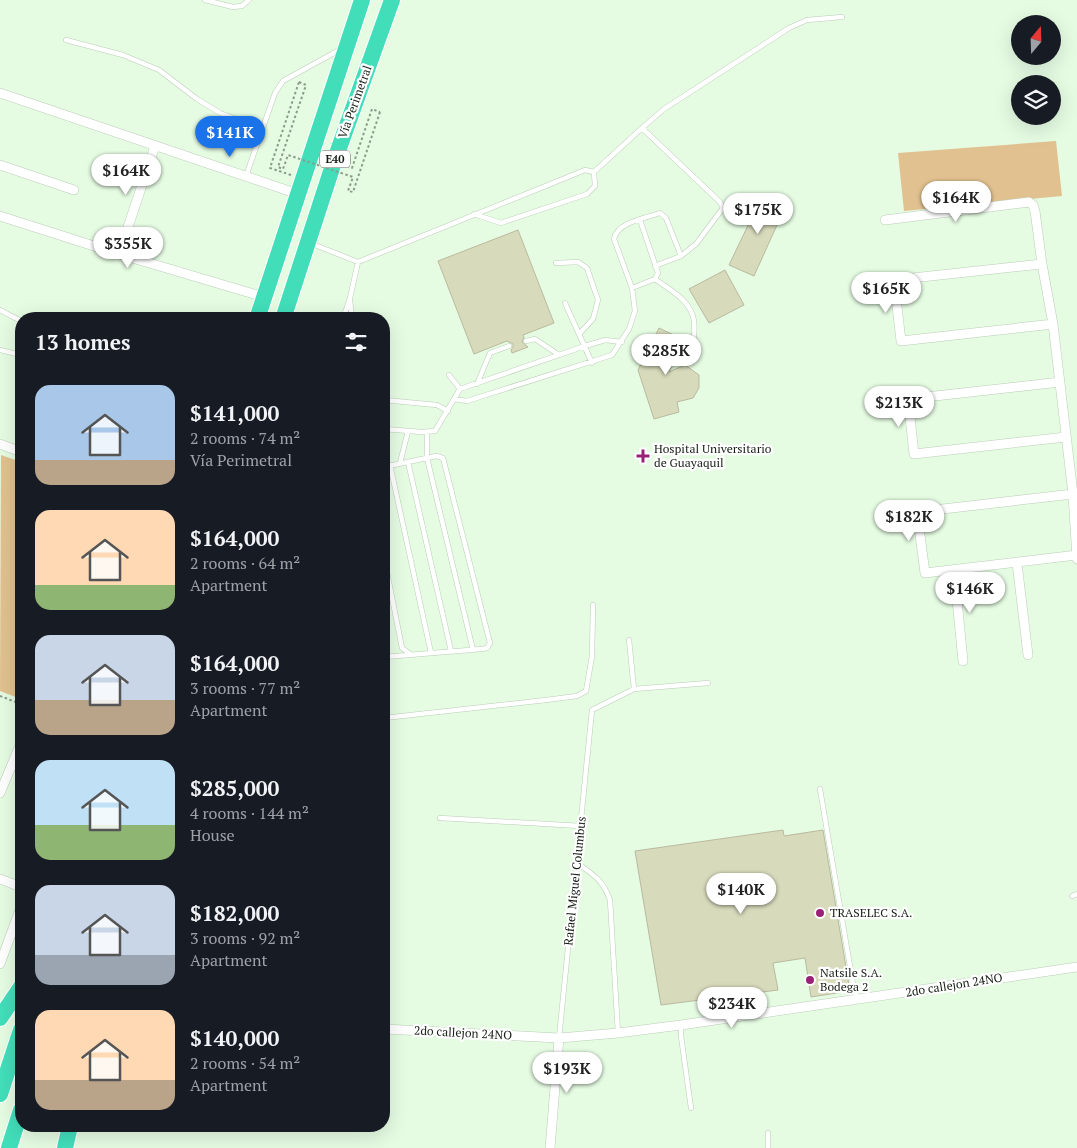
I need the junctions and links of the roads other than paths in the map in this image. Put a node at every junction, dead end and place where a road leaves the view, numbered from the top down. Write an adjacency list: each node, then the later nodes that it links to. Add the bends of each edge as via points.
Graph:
1 (205, 0): 2 (lane, via 233,7 242,6)
2 (249, 0)
3 (362, 0): 7 (highway, Vía Perimetral / E40)
4 (392, 0): 21 (highway, Vía Perimetral / E40)
5 (842, 17): 9 (lane, via 807,20 789,28 664,109)
6 (66, 40): 10 (lane, via 124,55 158,70 220,113)
7 (347, 46): 10 (lane, via 284,81 275,94); 15 (highway, Vía Perimetral / E40)
8 (0, 93): 11 (street)
9 (642, 128): 13 (lane); 23 (lane, via 723,208 696,244)
10 (263, 129): 14 (lane)
11 (155, 146): 14 (street); 22 (street)
12 (0, 165): 16 (street)
13 (594, 172): 17 (lane, via 585,170); 17 (lane, via 595,186 587,194 501,223)
14 (246, 176): 15 (street)
15 (300, 187): 30 (highway, Vía Perimetral / E40)
16 (74, 190)
17 (474, 214): 24 (lane)
18 (0, 216): 22 (street)
19 (640, 220): 23 (lane, via 660,214 666,218); 27 (lane); 29 (lane, via 623,226 615,233 614,239)
20 (885, 220): 26 (street, via 1029,202 1035,210)
21 (308, 242): 24 (lane); 35 (highway, Vía Perimetral / E40)
22 (119, 254): 30 (street)
23 (681, 256): 27 (lane)
24 (358, 262): 31 (lane)
25 (556, 263): 40 (lane, via 578,262 587,268 598,300 593,319)
26 (1042, 264): 39 (street); 39 (street, via 894,280 901,341)
27 (656, 266): 28 (lane, via 658,273)
28 (655, 279): 29 (lane); 43 (lane, via 680,296 688,306 694,320)
29 (632, 288): 42 (lane, via 635,312)
30 (264, 297): 34 (highway, Vía Perimetral / E40)
31 (350, 298): 36 (lane); 37 (lane)
32 (565, 303): 40 (lane)
33 (0, 310): 38 (lane)
34 (259, 312)
35 (285, 312)
36 (345, 312)
37 (351, 312)
38 (15, 318)
39 (1053, 324): 51 (street)
40 (579, 334): 45 (lane)
41 (526, 341): 48 (lane, via 535,339)
42 (622, 342): 45 (lane, via 605,340); 49 (lane, via 612,356)
43 (693, 345)
44 (509, 346): 52 (lane, via 490,353)
45 (584, 346): 48 (lane); 49 (lane)
46 (0, 350): 47 (lane)
47 (15, 354)
48 (559, 355): 52 (lane)
49 (592, 363): 54 (lane, via 467,401)
50 (449, 374): 53 (lane)
51 (1060, 382): 60 (street); 60 (street, via 908,399 914,454)
52 (477, 384): 53 (lane)
53 (460, 389): 54 (lane)
54 (454, 399): 56 (lane)
55 (390, 401): 56 (lane, via 437,405)
56 (448, 411): 59 (lane, via 435,430)
57 (390, 430): 58 (lane)
58 (408, 431): 59 (lane); 65 (lane)
59 (427, 432): 63 (lane)
60 (1066, 437): 67 (street)
61 (0, 444): 62 (street)
62 (15, 450)
63 (427, 458): 64 (lane); 74 (lane); 74 (lane, via 444,458 489,636 487,648)
64 (408, 462): 65 (lane); 75 (lane)
65 (400, 464): 66 (lane)
66 (390, 465): 76 (lane)
67 (1073, 494): 68 (street); 70 (street, via 917,512 925,573)
68 (1077, 557): 69 (street)
69 (1017, 562): 70 (street); 78 (street)
70 (954, 570): 80 (street)
71 (390, 587): 77 (lane, via 402,648)
72 (593, 605): 83 (lane, via 592,656 586,692 577,696)
73 (629, 640): 82 (lane)
74 (473, 650): 75 (lane)
75 (451, 651): 76 (lane)
76 (430, 653): 77 (lane)
77 (411, 655): 79 (lane)
78 (1028, 655)
79 (390, 657)
80 (963, 660)
81 (708, 683): 82 (lane)
82 (634, 689): 88 (lane, Rafael Miguel Columbus, via 592,710)
83 (390, 717)
84 (15, 758): 86 (street)
85 (820, 789): 96 (lane)
86 (0, 794)
87 (440, 818): 88 (lane)
88 (581, 826): 89 (lane, Rafael Miguel Columbus)
89 (577, 863): 100 (lane, via 597,876 610,900); 101 (lane, Rafael Miguel Columbus)
90 (0, 879): 91 (street)
91 (15, 885)
92 (15, 923): 93 (street)
93 (0, 964)
94 (1077, 966): 96 (street, 2do callejon 24NO)
95 (15, 996): 97 (highway)
96 (858, 999): 98 (street, 2do callejon 24NO)
97 (0, 1018)
98 (681, 1025): 100 (street, 2do callejon 24NO); 104 (lane)
99 (390, 1028): 101 (street, 2do callejon 24NO)
100 (618, 1033): 101 (street, 2do callejon 24NO)
101 (559, 1038): 110 (street, Rafael Miguel Columbus)
102 (15, 1048): 103 (highway)
103 (0, 1094)
104 (691, 1108)
105 (15, 1129): 108 (highway)
106 (69, 1132): 109 (highway)
107 (768, 1134): 111 (lane)
108 (9, 1148)
109 (65, 1148)
110 (550, 1148)
111 (768, 1148)

